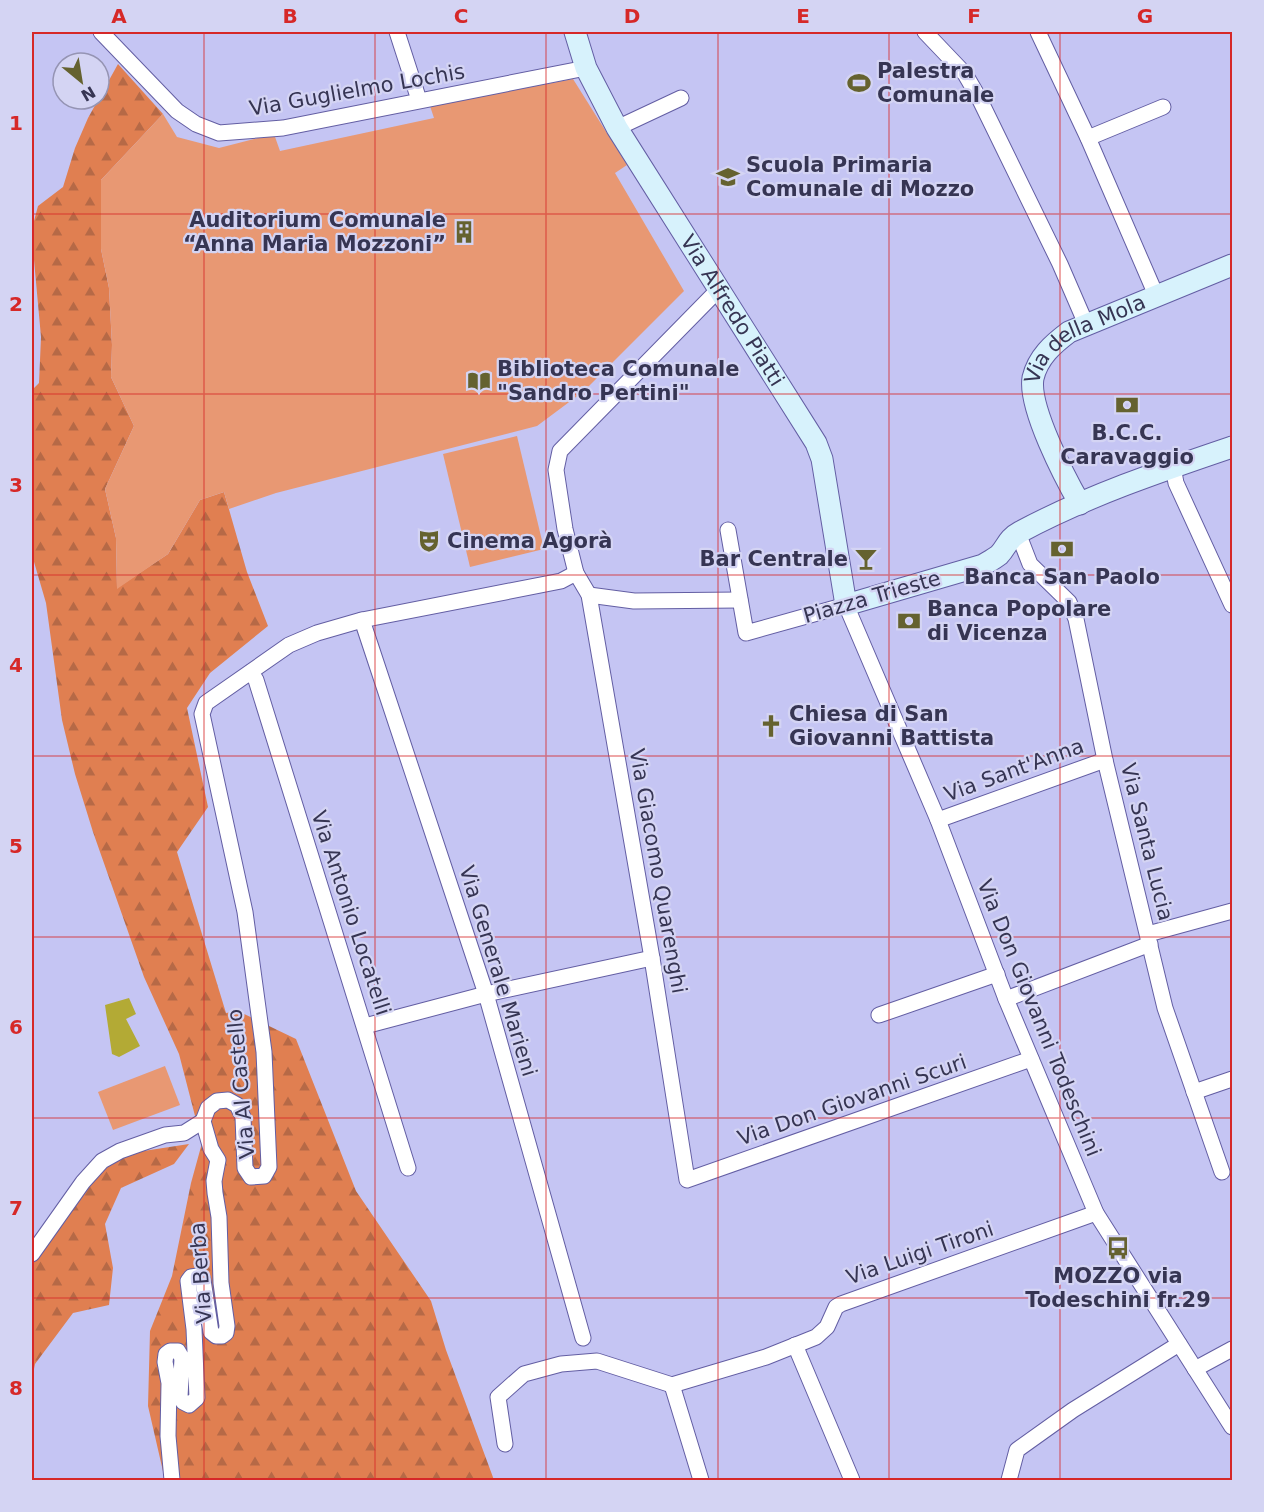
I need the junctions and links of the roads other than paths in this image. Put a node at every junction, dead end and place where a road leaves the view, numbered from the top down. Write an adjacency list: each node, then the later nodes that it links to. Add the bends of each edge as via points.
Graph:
1 (101, 32): 8 (street, Via Guglielmo Lochis, via 177,111 196,124 219,132 283,128)
2 (397, 32): 8 (street)
3 (575, 32): 6 (street, Via Alfredo Piatti)
4 (925, 32): 15 (street, via 965,74 979,98)
5 (1038, 32): 11 (street)
6 (586, 68): 8 (street, Via Guglielmo Lochis); 10 (street, Via Alfredo Piatti)
7 (681, 98): 10 (street)
8 (419, 100)
9 (1163, 107): 11 (street)
10 (618, 128): 13 (street, Via Alfredo Piatti)
11 (1088, 138): 14 (street)
12 (1233, 266): 14 (street, Via della Mola)
13 (718, 290): 21 (street, Via Giacomo Quarenghi, via 560,451 556,470); 24 (street, Via Alfredo Piatti, via 816,443)
14 (1156, 295): 15 (street, Via della Mola)
15 (1086, 324): 18 (street, Via della Mola, via 1069,332 1042,356 1033,387 1041,422)
16 (1233, 447): 17 (street)
17 (1173, 467): 18 (street); 25 (street, via 1176,483)
18 (1080, 504): 20 (street)
19 (728, 530): 23 (street, Piazza Trieste)
20 (1018, 533): 24 (street, Piazza Trieste, via 983,565); 28 (street, Via Santa Lucia, via 1030,564 1070,603)
21 (576, 573): 22 (street, Via Giacomo Quarenghi); 26 (street, via 561,581)
22 (589, 595): 23 (street, via 634,601); 32 (street, Via Giacomo Quarenghi)
23 (740, 600): 24 (street, Piazza Trieste, via 746,633)
24 (846, 605): 29 (street, Via Don Giovanni Todeschini)
25 (1233, 605)
26 (362, 620): 27 (street, via 297,641); 34 (street, Via Generale Marieni)
27 (251, 672): 37 (street, Via Antonio Locatelli); 41 (street, Via Al Castello, via 206,703 202,714 244,912 264,1052 269,1167 264,1176 251,1177 245,1168 243,1117 237,1106 228,1100 217,1101 208,1108)
28 (1105, 760): 29 (street, Via Sant'Anna); 31 (street, Via Santa Lucia)
29 (938, 820): 33 (street, Via Don Giovanni Todeschini)
30 (1233, 911): 31 (street)
31 (1149, 939): 35 (street); 40 (street, Via Santa Lucia, via 1165,1008)
32 (652, 958): 34 (street); 44 (street, Via Giacomo Quarenghi)
33 (997, 975): 35 (street, Via Don Giovanni Todeschini); 36 (street)
34 (486, 994): 37 (street); 47 (street, Via Generale Marieni)
35 (1006, 999): 38 (street, Via Don Giovanni Todeschini)
36 (879, 1015)
37 (365, 1026): 42 (street, Via Antonio Locatelli)
38 (1031, 1059): 44 (street, Via Don Giovanni Scuri); 45 (street, Via Don Giovanni Todeschini)
39 (1233, 1079): 40 (street)
40 (1194, 1092): 43 (street, Via Santa Lucia)
41 (203, 1121): 46 (street, Via Al Castello, via 184,1133 154,1139 102,1161); 55 (street, Via Berba, via 218,1160 214,1181 227,1326 222,1336 211,1332 203,1280 191,1277 188,1281 194,1329 194,1402 189,1405 180,1397 182,1358 178,1351 166,1354 165,1362)
42 (408, 1168)
43 (1222, 1172)
44 (687, 1180)
45 (1096, 1214): 48 (street, Via Don Giovanni Todeschini); 49 (street, Via Luigi Tironi, via 841,1304 822,1334)
46 (32, 1254)
47 (583, 1338)
48 (1179, 1344): 51 (street, Via Don Giovanni Todeschini); 58 (street, via 1017,1450)
49 (795, 1345): 52 (street, Via Luigi Tironi); 57 (street)
50 (1233, 1349): 51 (street)
51 (1195, 1369): 53 (street, Via Don Giovanni Todeschini)
52 (672, 1384): 54 (street, via 597,1362 561,1364 524,1374 498,1397); 56 (street)
53 (1233, 1427)
54 (505, 1444)
55 (172, 1480)
56 (701, 1480)
57 (852, 1480)
58 (1009, 1480)

